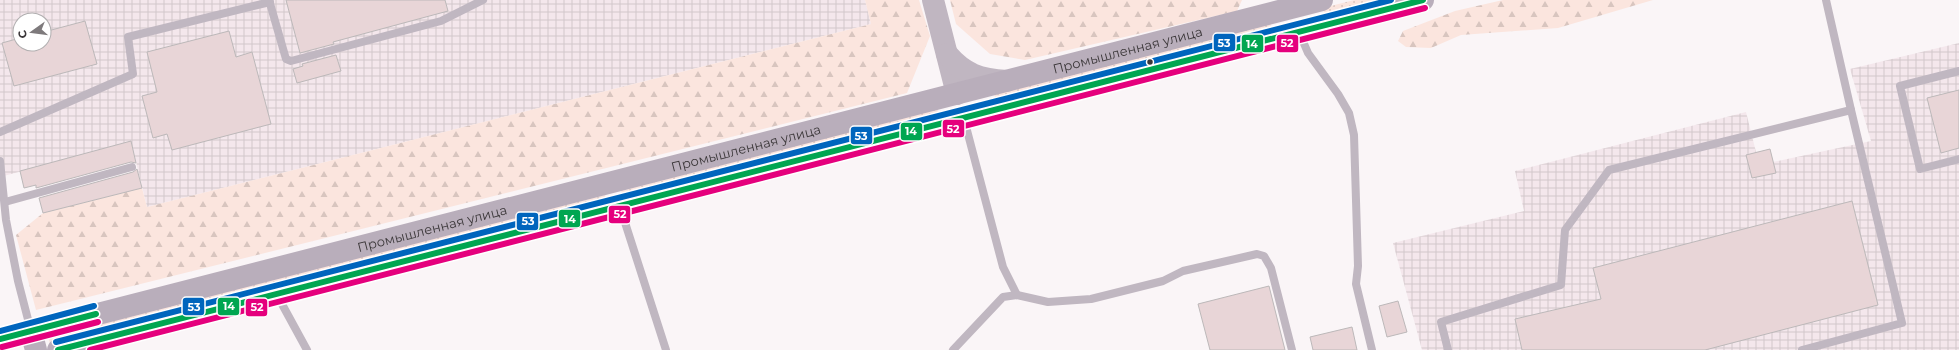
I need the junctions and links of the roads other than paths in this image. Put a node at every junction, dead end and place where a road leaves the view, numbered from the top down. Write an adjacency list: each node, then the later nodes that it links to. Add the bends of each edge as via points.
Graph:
1 (483, 0): 6 (lane, via 441,21 290,62 286,59)
2 (933, 0): 9 (street)
3 (1322, 0): 7 (main road, Промышленная улица)
4 (1423, 0): 8 (main road, Промышленная улица)
5 (1826, 0): 13 (lane)
6 (269, 1): 15 (lane, via 128,37 133,74)
7 (1292, 4): 8 (main road); 11 (main road, Промышленная улица)
8 (1298, 32): 14 (main road, Промышленная улица); 31 (lane, via 1308,53 1349,113 1354,135 1358,266 1356,284)
9 (947, 54): 11 (street, via 957,66 969,73 987,80); 12 (street)
10 (1959, 71): 16 (lane, via 1900,86 1920,168)
11 (1007, 81): 12 (main road, Промышленная улица)
12 (957, 94): 14 (main road); 19 (main road, Промышленная улица)
13 (1851, 110): 32 (lane, via 1609,170 1565,230 1561,285 1441,322); 33 (lane, via 1902,323)
14 (964, 118): 21 (main road, Промышленная улица); 23 (lane, via 1003,267)
15 (0, 132)
16 (1959, 159)
17 (0, 161): 20 (lane)
18 (132, 167): 20 (lane)
19 (613, 182): 21 (main road); 25 (main road, Промышленная улица)
20 (5, 202): 25 (lane, via 18,281)
21 (619, 206): 22 (main road, Промышленная улица); 28 (lane)
22 (276, 294): 26 (main road, Промышленная улица); 27 (lane)
23 (1017, 295): 29 (lane, via 1003,297); 30 (lane, via 1048,302 1091,299 1163,281 1182,271 1257,254 1264,256 1271,268)
24 (0, 339): 25 (main road, Промышленная улица)
25 (33, 340)
26 (58, 350)
27 (307, 350)
28 (666, 350)
29 (953, 350)
30 (1292, 350)
31 (1372, 350)
32 (1448, 350)
33 (1802, 350)

